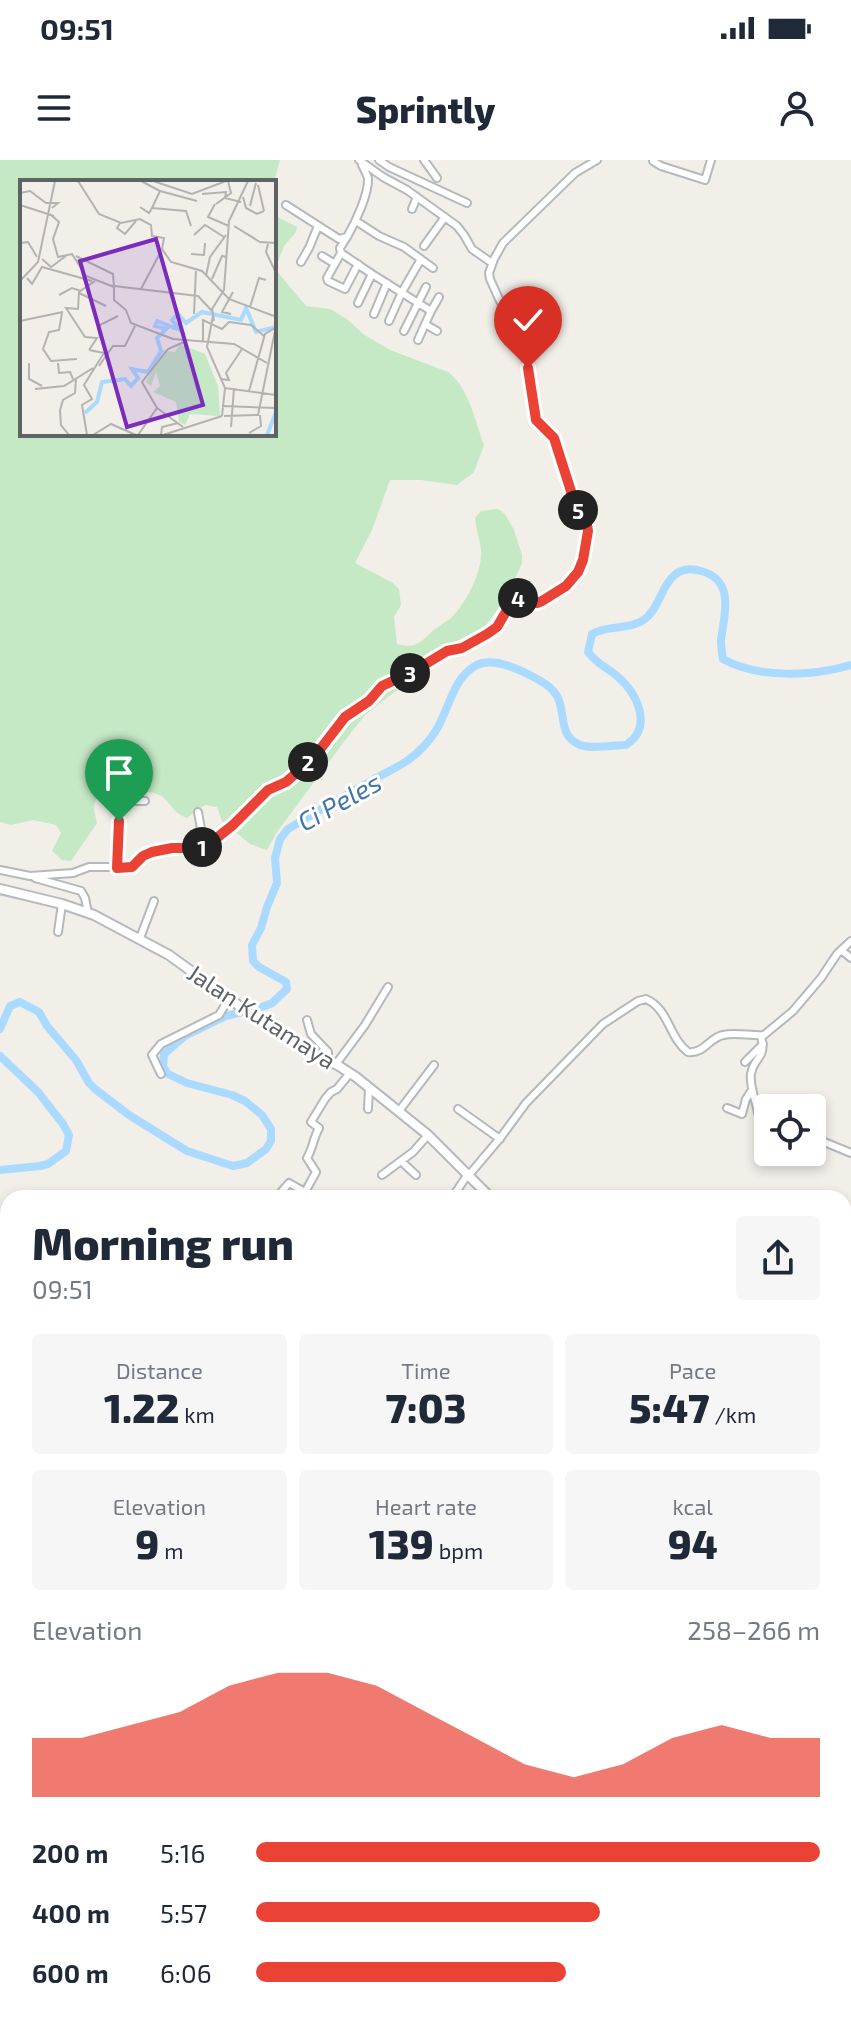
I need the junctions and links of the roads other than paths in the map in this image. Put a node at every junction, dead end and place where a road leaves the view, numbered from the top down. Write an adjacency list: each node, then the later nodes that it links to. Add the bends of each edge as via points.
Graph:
1 (379, 160): 9 (street)
2 (424, 160): 7 (street)
3 (597, 160): 21 (street, via 575,173 503,243)
4 (711, 160): 6 (street, via 705,180)
5 (360, 161): 8 (street); 13 (street, via 368,180)
6 (653, 161)
7 (437, 178)
8 (417, 197): 11 (street); 12 (street)
9 (467, 203)
10 (286, 205): 14 (street)
11 (412, 209)
12 (445, 217): 16 (street); 21 (street)
13 (356, 221): 15 (street); 19 (street)
14 (318, 226): 15 (street, via 340,239); 20 (street)
15 (347, 237): 17 (street)
16 (424, 246)
17 (341, 253): 22 (street); 23 (street)
18 (322, 256): 22 (street)
19 (421, 259): 24 (street); 28 (street)
20 (301, 262)
21 (492, 263): 41 (street, via 490,279 525,355 536,420 554,438 587,527 580,570 542,601 514,598 487,634 382,686 345,717 301,769 268,790)
22 (335, 264): 23 (street, via 327,280 344,289)
23 (358, 264): 25 (street)
24 (433, 268)
25 (372, 274): 26 (street); 31 (street)
26 (387, 283): 28 (street); 33 (street)
27 (426, 287): 30 (street)
28 (402, 292): 30 (street); 34 (street)
29 (439, 297): 32 (street)
30 (417, 302): 32 (street); 36 (street)
31 (358, 303)
32 (431, 311): 35 (street)
33 (374, 314)
34 (389, 321)
35 (425, 324): 37 (street); 38 (street)
36 (404, 331)
37 (437, 331)
38 (418, 340)
39 (145, 801): 42 (street, via 119,801)
40 (198, 812): 41 (street)
41 (204, 846): 42 (street, via 152,852 132,867)
42 (117, 868): 44 (street)
43 (0, 870): 44 (street)
44 (24, 876): 48 (street, via 81,891)
45 (0, 889): 47 (main road, Jalan Kutamaya)
46 (154, 901): 50 (street)
47 (62, 904): 48 (main road, Jalan Kutamaya); 49 (street)
48 (88, 913): 50 (main road, Jalan Kutamaya)
49 (58, 932)
50 (140, 938): 55 (main road, Jalan Kutamaya)
51 (851, 941): 52 (street)
52 (841, 950): 53 (street); 57 (street, via 793,1011)
53 (851, 958)
54 (388, 987): 59 (street, via 365,1025)
55 (229, 999): 59 (main road, Jalan Kutamaya); 63 (street, via 219,1015 161,1044 152,1055)
56 (307, 1020): 59 (street)
57 (761, 1036): 58 (street); 72 (street, via 721,1035 698,1052 688,1052 661,1010 641,999 603,1024 526,1103)
58 (763, 1044): 60 (street); 65 (street, via 751,1071)
59 (332, 1062): 62 (main road, Jalan Kutamaya)
60 (745, 1062)
61 (434, 1065): 70 (street)
62 (350, 1073): 64 (main road, Jalan Kutamaya); 81 (street, via 311,1122 319,1128 307,1158 316,1172)
63 (161, 1074)
64 (369, 1088): 68 (street); 70 (main road, Jalan Kutamaya)
65 (752, 1090): 66 (street); 67 (street, via 742,1114)
66 (755, 1094)
67 (727, 1108)
68 (368, 1109)
69 (458, 1109): 72 (street)
70 (399, 1111): 71 (main road, Jalan Kutamaya)
71 (428, 1135): 75 (street); 76 (main road, Jalan Kutamaya)
72 (500, 1139): 76 (street)
73 (826, 1143): 74 (street)
74 (851, 1153)
75 (401, 1161): 77 (street); 78 (street)
76 (469, 1174): 82 (street); 83 (main road, Jalan Kutamaya)
77 (382, 1175)
78 (416, 1175)
79 (283, 1190): 80 (street, via 289,1183)
80 (301, 1190)
81 (306, 1190)
82 (457, 1190)
83 (484, 1190)

